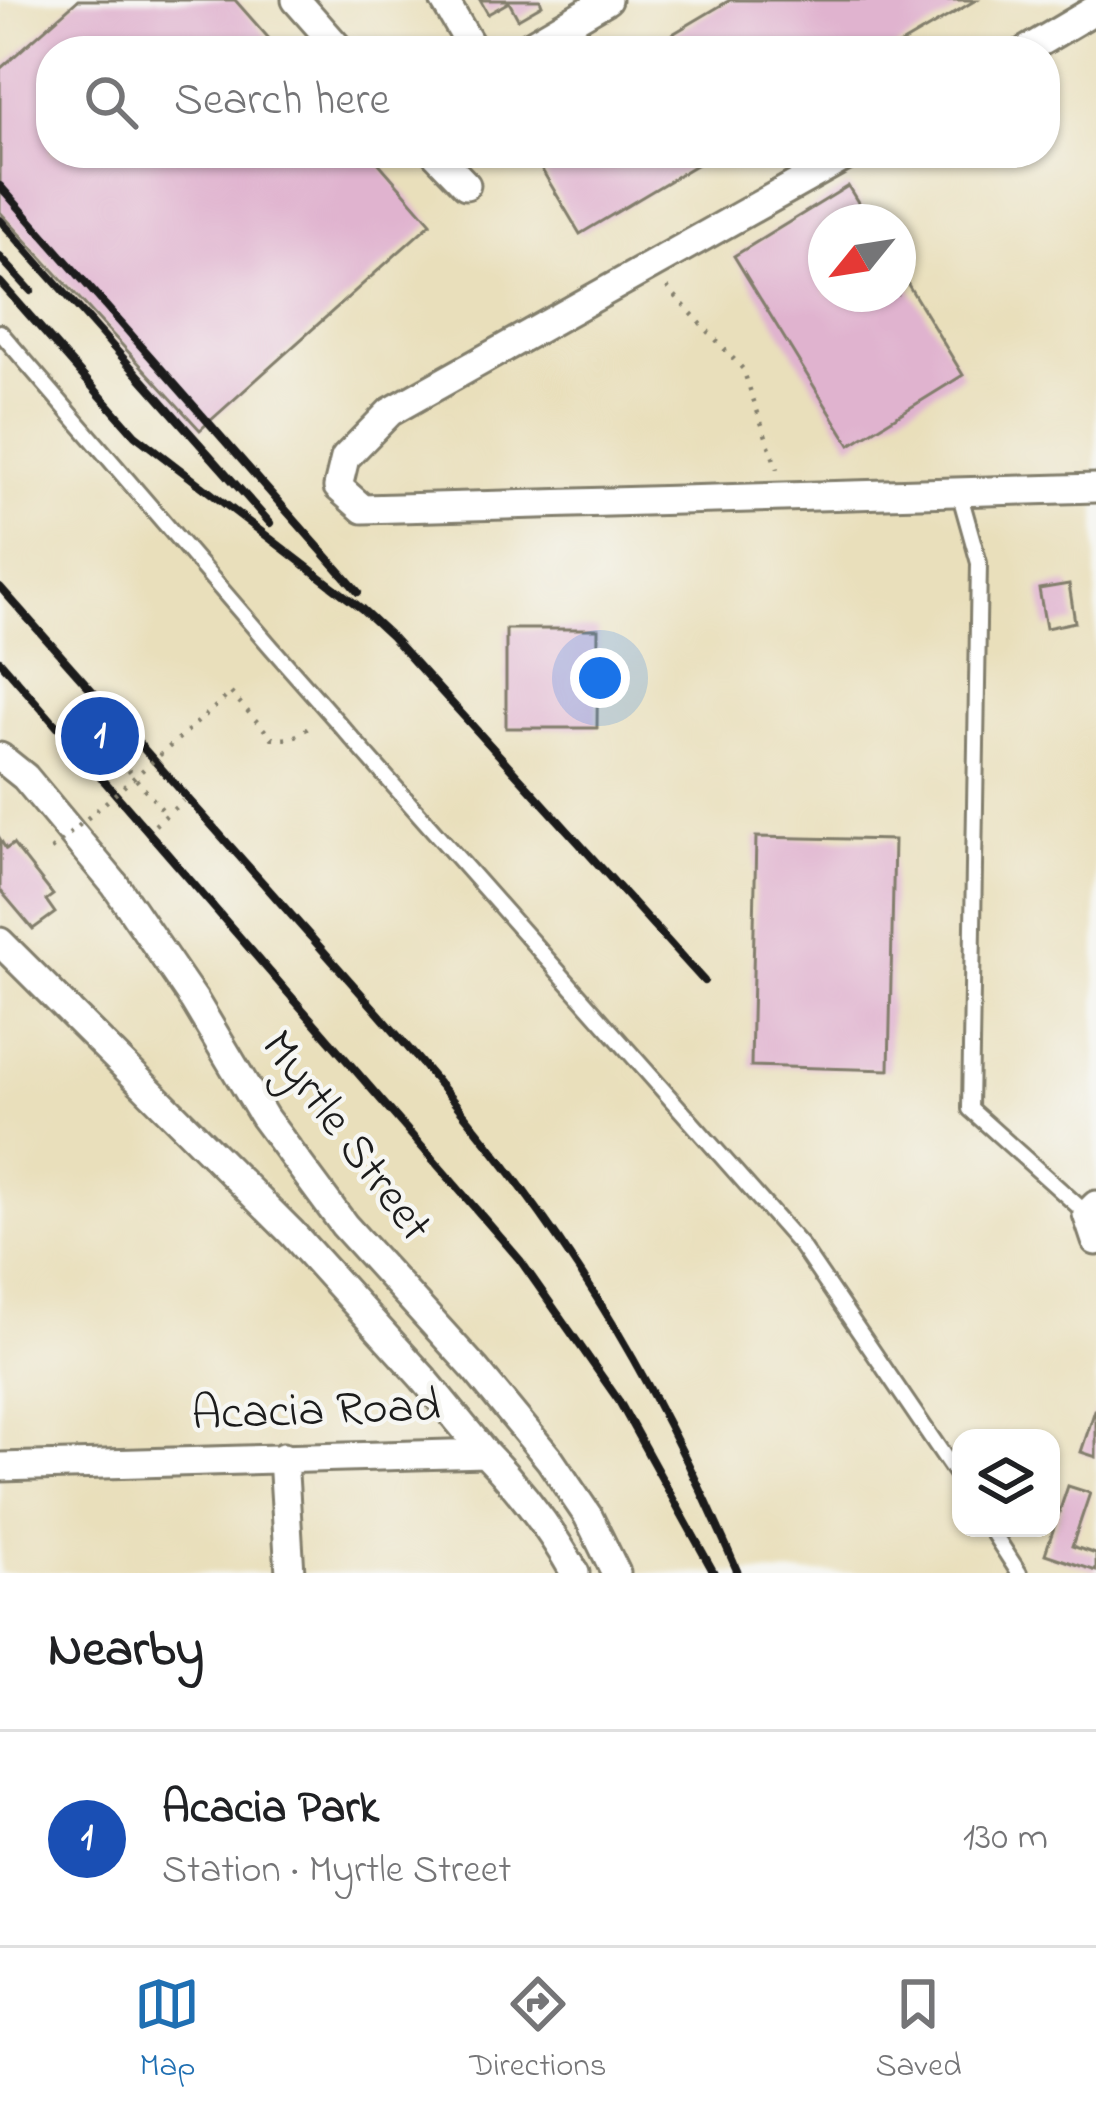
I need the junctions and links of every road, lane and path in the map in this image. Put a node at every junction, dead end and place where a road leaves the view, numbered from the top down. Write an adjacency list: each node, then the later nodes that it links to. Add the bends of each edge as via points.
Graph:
1 (296, 0): 5 (street)
2 (444, 0): 6 (street)
3 (607, 0): 7 (street)
4 (1096, 9): 8 (street)
5 (328, 36)
6 (465, 36)
7 (546, 36)
8 (1050, 36)
9 (450, 168): 11 (street)
10 (826, 168): 12 (street)
11 (466, 185)
12 (651, 268): 16 (path, via 743,369); 16 (street, via 390,412 345,458 338,487 363,509)
13 (0, 332): 17 (lane)
14 (1096, 488): 15 (street)
15 (959, 492): 16 (street); 28 (lane, via 979,563 970,1109)
16 (786, 497)
17 (328, 711): 22 (path, bridge, via 299,736 272,738 231,693); 32 (lane, via 801,1246)
18 (119, 730): 19 (path)
19 (105, 743): 20 (path); 22 (path)
20 (94, 754)
21 (0, 757): 36 (street, Myrtle Street, via 115,885 264,1117 344,1225 550,1460)
22 (135, 778): 24 (path); 26 (path, bridge)
23 (183, 801): 24 (path)
24 (166, 814): 25 (path)
25 (155, 825)
26 (52, 850)
27 (0, 942): 29 (street, via 292,1233)
28 (1093, 1220)
29 (485, 1454): 30 (street, Acacia Road); 35 (street, Acacia Road, via 516,1484)
30 (283, 1457): 31 (street, Acacia Road); 34 (street)
31 (0, 1467)
32 (952, 1468)
33 (997, 1537): 37 (lane)
34 (290, 1573)
35 (575, 1573)
36 (616, 1573)
37 (1019, 1573)

